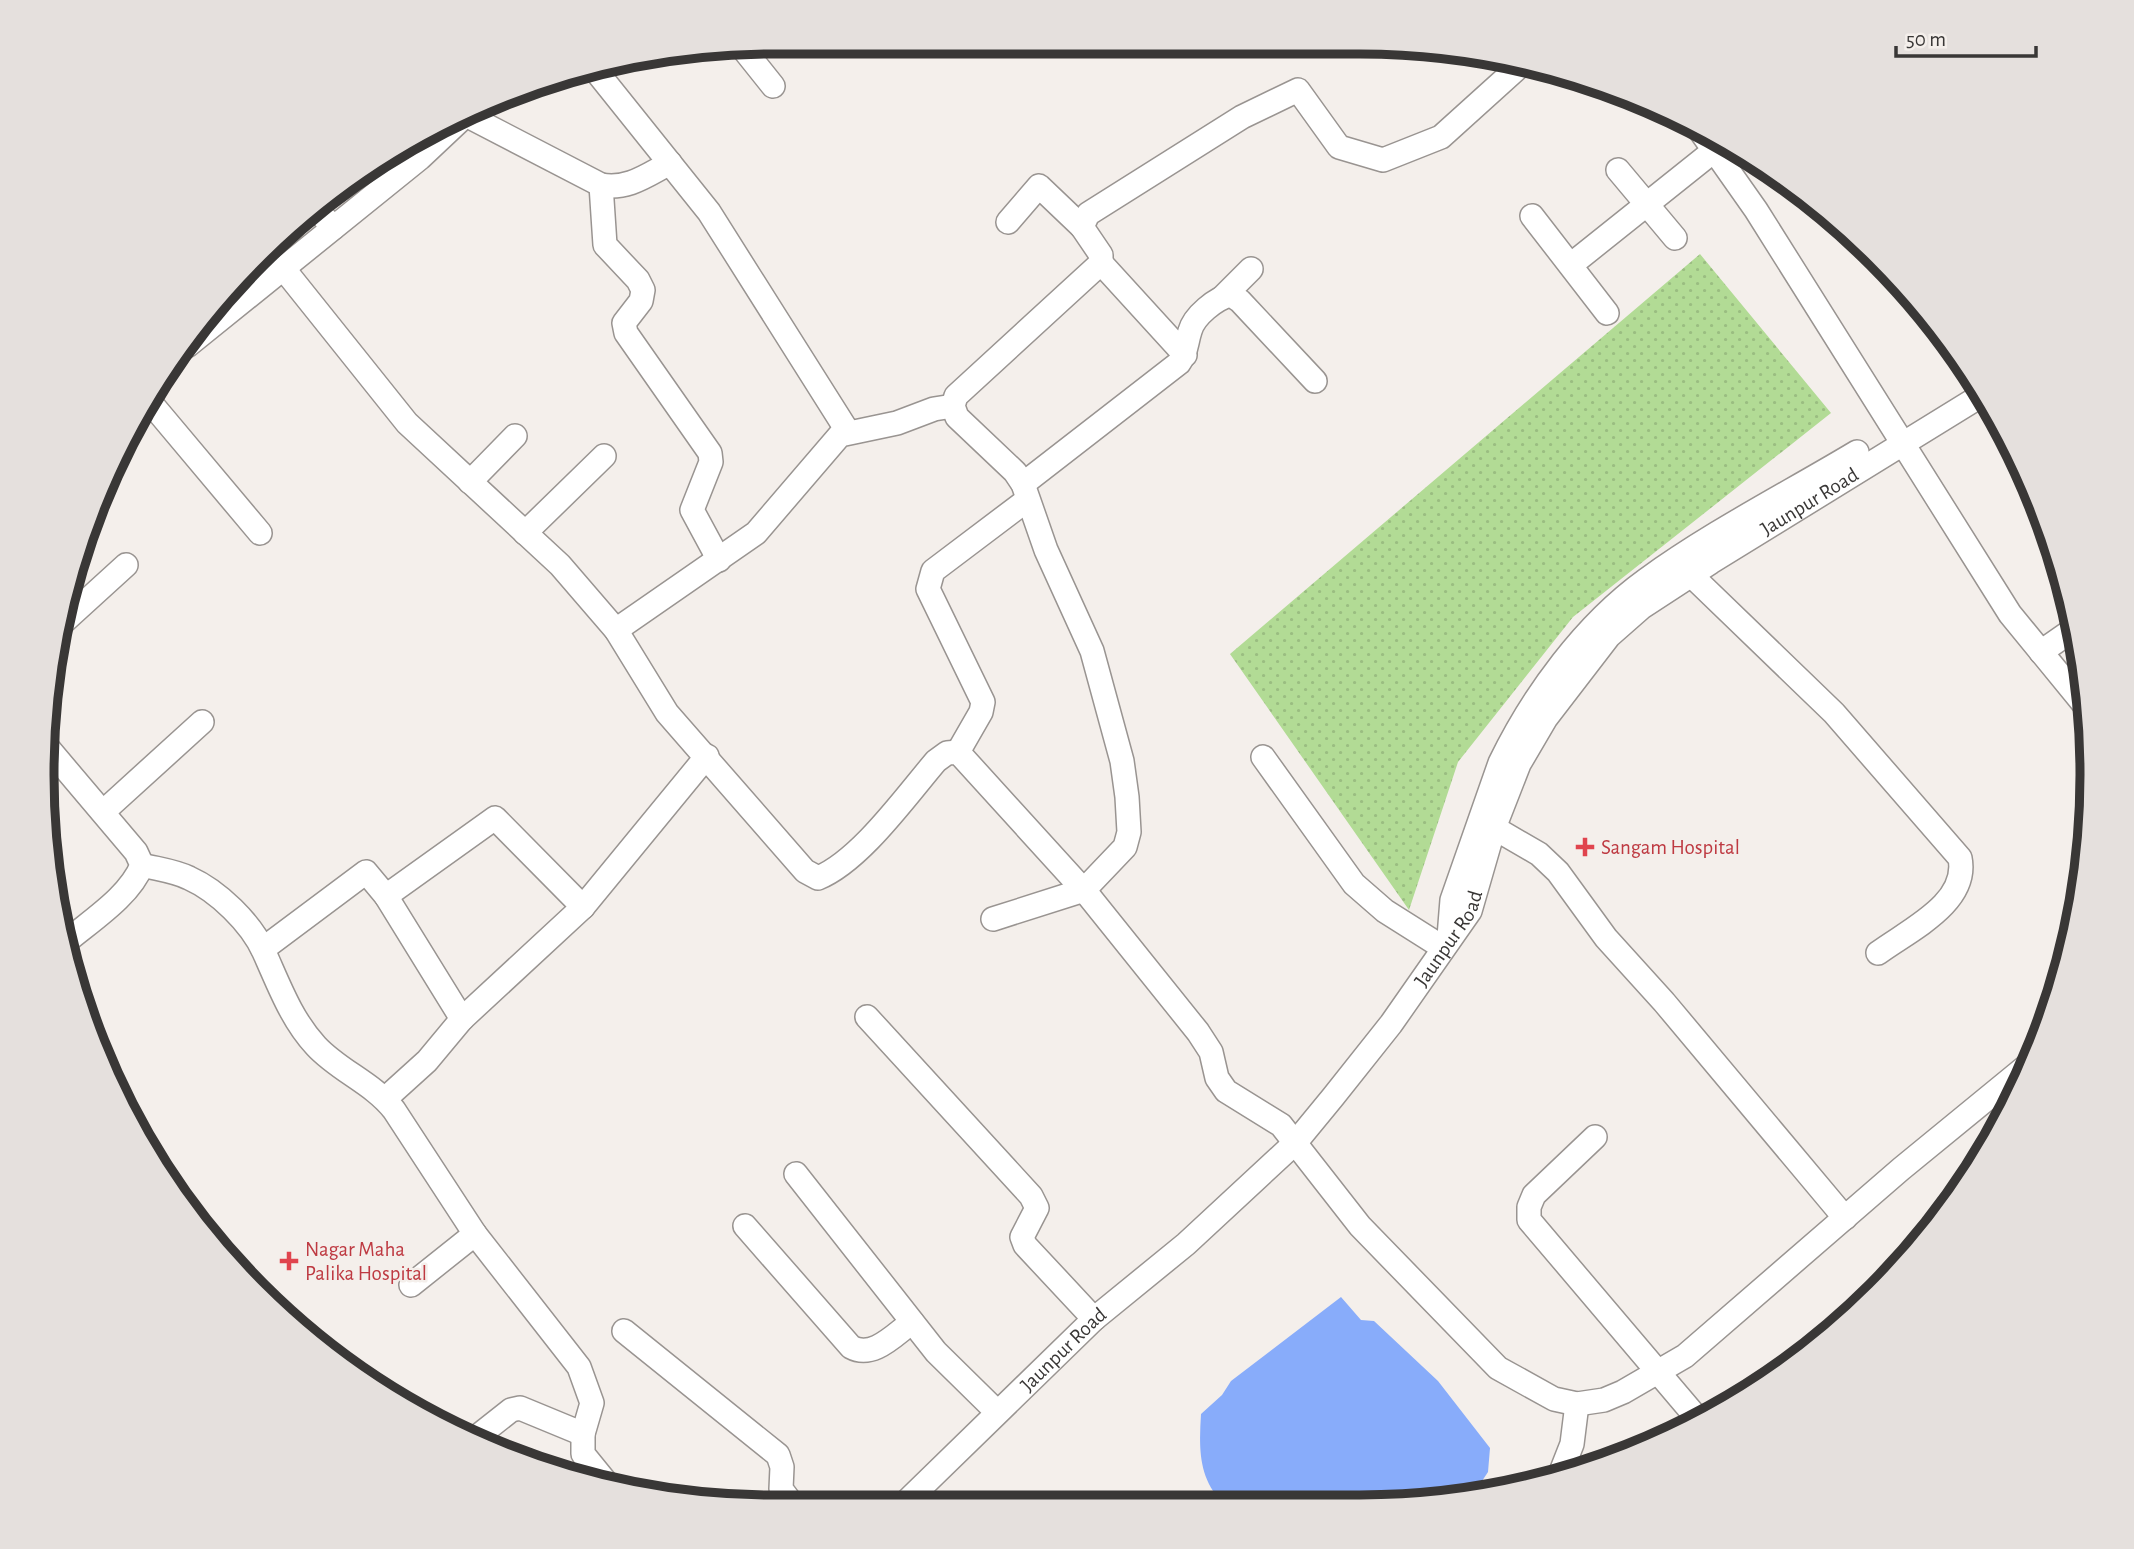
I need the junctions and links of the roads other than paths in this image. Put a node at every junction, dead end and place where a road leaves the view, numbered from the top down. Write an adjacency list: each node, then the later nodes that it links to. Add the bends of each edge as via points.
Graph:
1 (748, 55): 4 (street)
2 (1515, 71): 15 (street, via 1441,137 1383,160 1339,147 1298,90 1242,117 1097,206)
3 (600, 76): 8 (street)
4 (773, 86)
5 (478, 119): 10 (street)
6 (1716, 149): 11 (street); 33 (street)
7 (411, 153): 16 (street)
8 (670, 163): 10 (street, via 629,185); 31 (street, via 709,212)
9 (1618, 170): 11 (street)
10 (601, 185): 39 (street, via 605,245 643,290 641,301 624,323 626,333 710,453 711,462 692,510)
11 (1646, 204): 17 (street); 19 (street)
12 (322, 215): 16 (street)
13 (1532, 216): 19 (street)
14 (1008, 222): 15 (street, via 1039,186)
15 (1082, 227): 18 (street, via 1101,255)
16 (333, 228): 20 (street)
17 (1675, 238)
18 (1101, 263): 25 (street); 29 (street, via 967,383)
19 (1572, 264): 23 (street)
20 (283, 268): 24 (street); 35 (street, via 407,423)
21 (1251, 269): 22 (street)
22 (1223, 297): 25 (street, via 1193,324); 26 (street, via 1231,295 1240,301)
23 (1607, 313)
24 (204, 335)
25 (1185, 355): 36 (street)
26 (1315, 381)
27 (1967, 388): 33 (street)
28 (1974, 399): 33 (street, Jaunpur Road)
29 (953, 406): 31 (street); 36 (street, via 957,417 1015,472)
30 (155, 408): 37 (street)
31 (848, 432): 39 (street, via 833,441 770,518)
32 (515, 436): 35 (street)
33 (1896, 437): 41 (street, Jaunpur Road); 45 (street, via 2010,614); 53 (street, via 1689,552 1645,581 1601,620 1568,657 1511,742)
34 (604, 456): 38 (street)
35 (470, 482): 38 (street)
36 (1025, 492): 48 (street, via 929,579 928,589 983,702); 55 (street, via 1092,651 1122,761 1129,832 1125,847)
37 (260, 533)
38 (525, 533): 43 (street, via 560,565)
39 (719, 560): 43 (street)
40 (126, 565): 42 (street)
41 (1691, 575): 53 (street, Jaunpur Road, via 1642,607 1609,636 1580,671 1530,742); 62 (street, via 1834,713 1960,858 1963,872 1958,888 1944,904)
42 (73, 613)
43 (616, 630): 49 (street, via 657,699)
44 (2066, 635): 45 (street)
45 (2041, 652): 46 (street)
46 (2075, 694)
47 (202, 722): 52 (street)
48 (958, 752): 49 (street, via 936,761 852,856 818,878 805,871); 55 (street)
49 (706, 756): 57 (street)
50 (55, 757): 52 (street)
51 (1263, 757): 60 (street, via 1354,884 1385,911)
52 (103, 812): 54 (street)
53 (1488, 825): 60 (street, Jaunpur Road, via 1474,902); 70 (street, via 1539,854 1558,872 1606,938)
54 (142, 865): 59 (street, via 138,877); 61 (street, via 188,877 221,899)
55 (1084, 890): 58 (street); 68 (street, via 1198,1032 1226,1091 1268,1114)
56 (386, 896): 57 (street, via 495,818); 61 (street, via 371,874 361,873); 64 (street)
57 (583, 907): 64 (street)
58 (993, 919)
59 (73, 936)
60 (1446, 942): 68 (street, Jaunpur Road, via 1391,1024)
61 (263, 949): 66 (street, via 294,1015 316,1046)
62 (1878, 953)
63 (867, 1017): 74 (street, via 1031,1196 1037,1208 1022,1237 1025,1245)
64 (462, 1019): 66 (street, via 427,1061)
65 (2012, 1079): 70 (street)
66 (385, 1099): 72 (street)
67 (1595, 1137): 77 (street, via 1534,1195 1529,1220)
68 (1296, 1142): 74 (street, Jaunpur Road, via 1186,1244); 78 (street, via 1360,1226 1498,1368 1554,1399)
69 (796, 1174): 75 (street)
70 (1845, 1218): 77 (street, via 1685,1356)
71 (745, 1226): 75 (street, via 851,1347 871,1351)
72 (475, 1234): 73 (street); 82 (street, via 579,1367 592,1403)
73 (411, 1285)
74 (1094, 1319): 79 (street, Jaunpur Road)
75 (912, 1322): 79 (street, via 952,1370)
76 (624, 1331): 85 (street, via 778,1455)
77 (1656, 1372): 78 (street, via 1604,1400); 80 (street)
78 (1577, 1404): 83 (street, via 1572,1444)
79 (996, 1411): 86 (street, Jaunpur Road)
80 (1692, 1413)
81 (483, 1432): 82 (street, via 520,1408)
82 (583, 1434): 84 (street, via 583,1454)
83 (1564, 1465)
84 (598, 1472)
85 (786, 1495)
86 (913, 1495)

